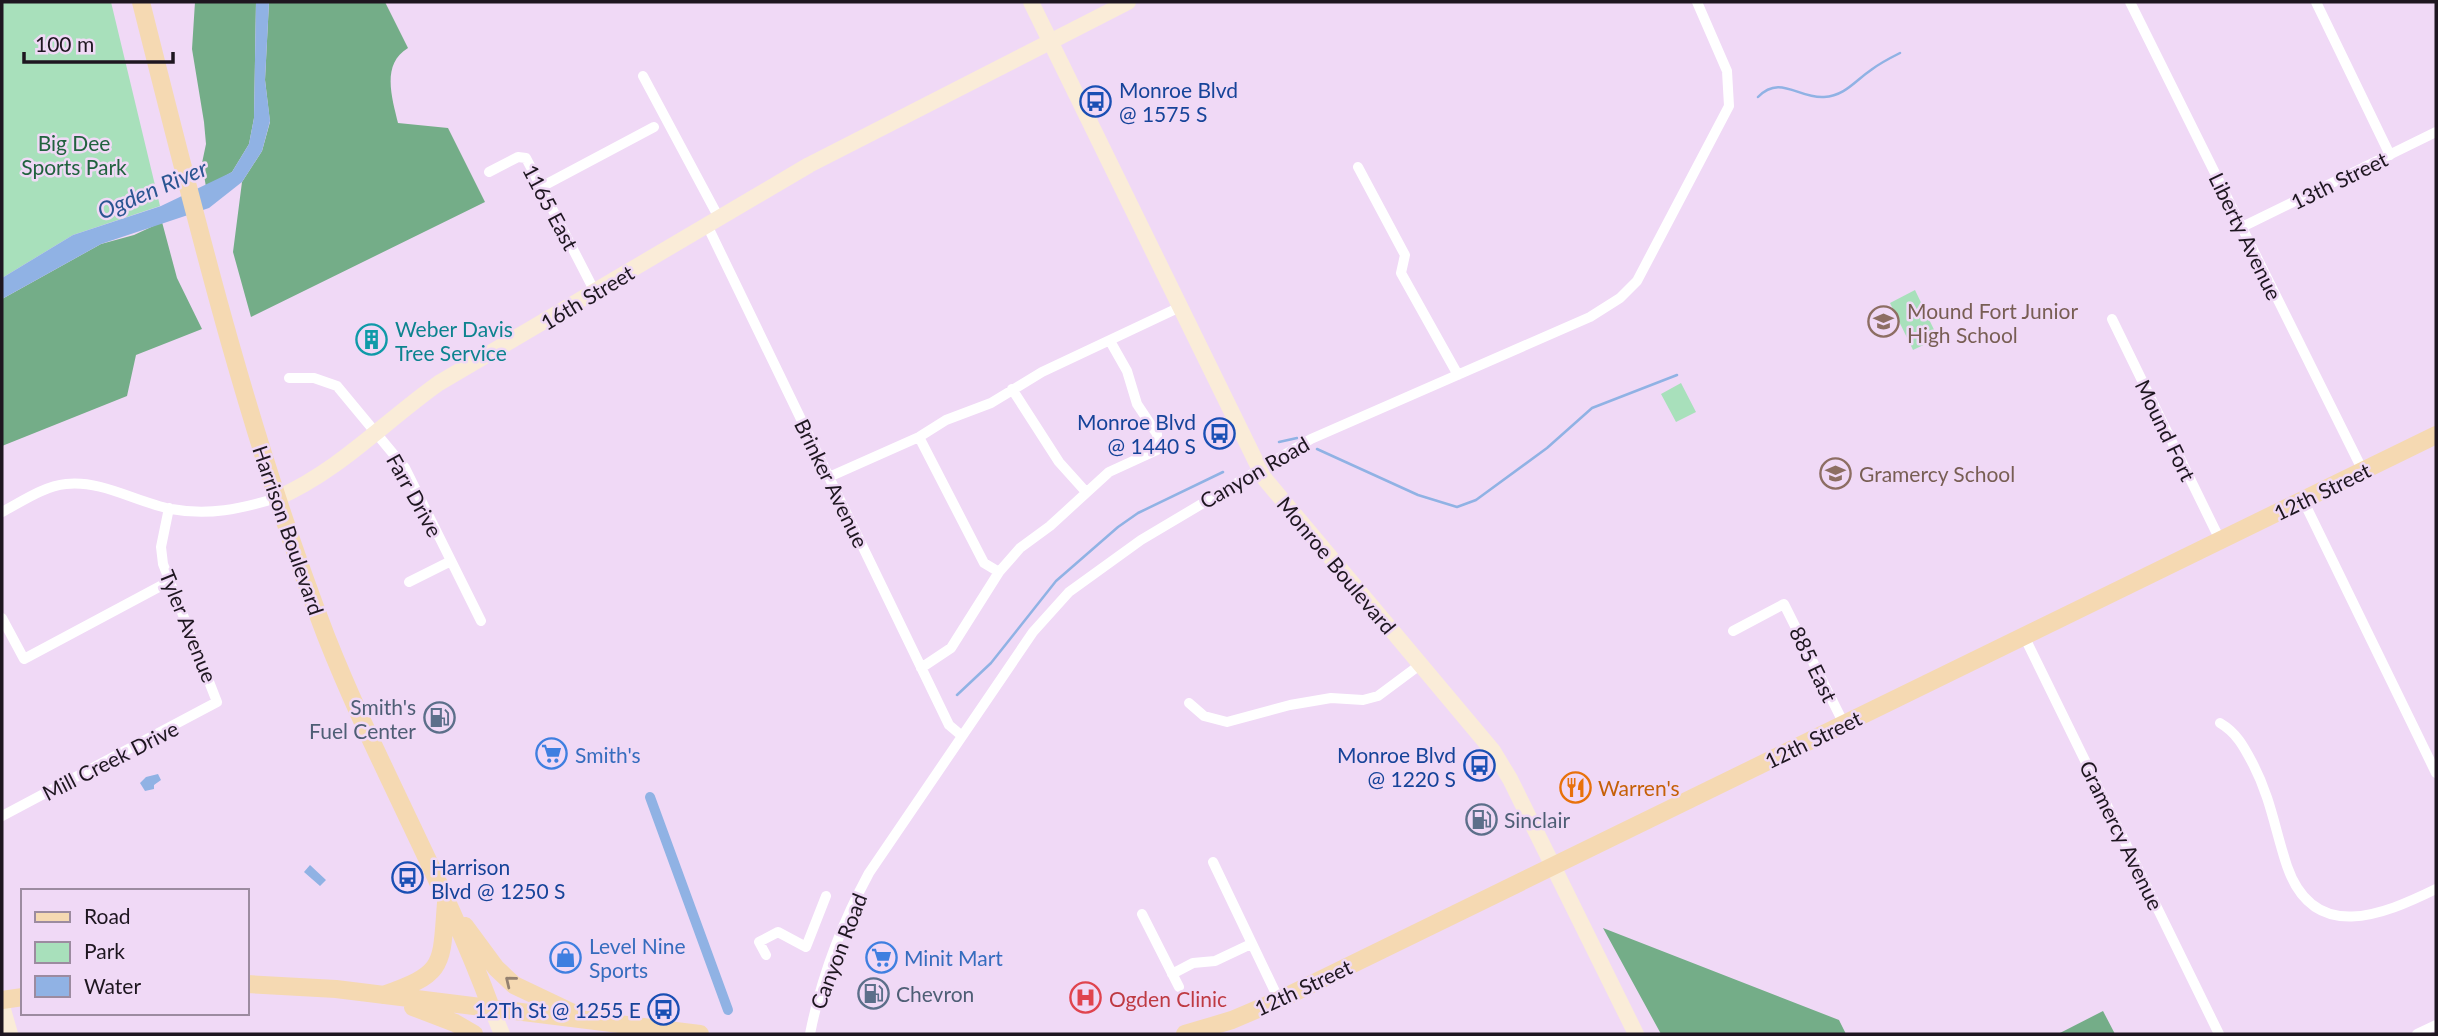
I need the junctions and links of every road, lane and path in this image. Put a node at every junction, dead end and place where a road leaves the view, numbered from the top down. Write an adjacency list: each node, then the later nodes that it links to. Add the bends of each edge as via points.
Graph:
1 (141, 2): 31 (main road, Harrison Boulevard, via 236,372)
2 (1031, 2): 7 (main road, Monroe Boulevard)
3 (1128, 2): 7 (main road, 16th Street)
4 (1697, 2): 21 (street, Canyon Road, via 1727,71 1729,106 1637,281 1590,317)
5 (2130, 2): 16 (street, Liberty Avenue)
6 (2316, 2): 11 (street)
7 (1051, 41): 15 (main road, 16th Street, via 809,165); 18 (main road, Monroe Boulevard)
8 (643, 76): 15 (street, Brinker Avenue)
9 (654, 127): 14 (street)
10 (2436, 132): 11 (street, 13th Street)
11 (2390, 155): 16 (street, 13th Street)
12 (1359, 167): 21 (street, via 1405,256 1401,273)
13 (489, 172): 14 (street, 1165 East, via 522,156)
14 (543, 186): 17 (street, 1165 East)
15 (713, 221): 17 (main road, 16th Street); 29 (street, Brinker Avenue)
16 (2242, 227): 28 (street, Liberty Avenue)
17 (595, 292): 24 (main road, 16th Street, via 439,383)
18 (1181, 307): 20 (street); 27 (main road, Monroe Boulevard)
19 (2112, 319): 35 (street, Mound Fort)
20 (1110, 341): 23 (street); 30 (street, via 1127,371 1136,404 1159,443 1157,450 1110,472)
21 (1458, 375): 27 (street, Canyon Road, via 1350,420)
22 (289, 378): 24 (street, Farr Drive, via 314,378 337,386)
23 (1012, 389): 26 (street); 30 (street, via 1059,462)
24 (376, 432): 31 (main road, 16th Street, via 329,471); 36 (street, Farr Drive, via 405,468)
25 (2436, 435): 28 (main road, 12th Street)
26 (919, 437): 29 (street); 37 (street, via 984,563)
27 (1259, 469): 44 (main road, Monroe Boulevard); 50 (street, Canyon Road, via 1141,540 1069,592 1033,632)
28 (2363, 471): 32 (main road, 12th Street)
29 (829, 477): 45 (street, Brinker Avenue)
30 (1086, 492): 37 (street)
31 (277, 498): 33 (street, 16th Street, via 224,512); 57 (main road, Harrison Boulevard, via 355,708)
32 (2303, 500): 35 (main road, 12th Street); 51 (street)
33 (169, 508): 34 (street, 16th Street, via 89,484 64,484); 38 (street, Tyler Avenue, via 161,547)
34 (2, 512)
35 (2220, 540): 43 (main road, 12th Street)
36 (451, 561): 39 (street); 41 (street, Farr Drive)
37 (999, 572): 45 (street, via 951,648)
38 (170, 581): 40 (street, via 24,659); 46 (street, Tyler Avenue)
39 (409, 582)
40 (2, 618)
41 (481, 621)
42 (1733, 631): 49 (street, 885 East, via 1784,604)
43 (2024, 636): 49 (main road, 12th Street); 80 (street, Gramercy Avenue)
44 (1421, 664): 47 (street, via 1378,696 1363,700 1331,698 1227,722 1204,716); 54 (main road, Monroe Boulevard, via 1493,751)
45 (921, 668): 50 (street, Brinker Avenue, via 950,725)
46 (218, 702): 52 (street, Mill Creek Drive)
47 (1189, 703)
48 (2220, 723): 55 (street, via 2237,736 2254,766 2270,799 2287,867 2295,884 2317,907 2339,916 2373,916)
49 (1844, 724): 54 (main road, 12th Street)
50 (962, 736): 77 (street, Canyon Road, via 851,906 817,999)
51 (2436, 773)
52 (2, 816)
53 (1213, 862): 59 (street)
54 (1552, 866): 67 (main road, 12th Street); 79 (main road, Monroe Boulevard)
55 (2436, 889)
56 (826, 896): 60 (street, via 806,947 779,932 759,942)
57 (446, 901): 64 (main road, via 438,964 419,982); 69 (main road, Harrison Boulevard); 70 (main road, one-way to 57, via 509,981)
58 (1142, 914): 61 (street)
59 (1251, 944): 61 (street); 67 (street)
60 (766, 955)
61 (1172, 974): 63 (street)
62 (248, 984): 64 (main road)
63 (1179, 987)
64 (380, 996): 69 (main road); 73 (main road)
65 (21, 997): 66 (main road)
66 (2, 1000)
67 (1279, 1000): 78 (main road, 12th Street)
68 (2, 1006): 72 (main road)
69 (492, 1010): 70 (main road); 74 (main road, Harrison Boulevard)
70 (593, 1022): 75 (main road); 76 (main road)
71 (2436, 1025): 81 (street)
72 (10, 1034)
73 (474, 1034)
74 (502, 1034)
75 (571, 1034)
76 (700, 1034)
77 (810, 1034)
78 (1185, 1034)
79 (1636, 1034)
80 (2219, 1034)
81 (2417, 1034)

